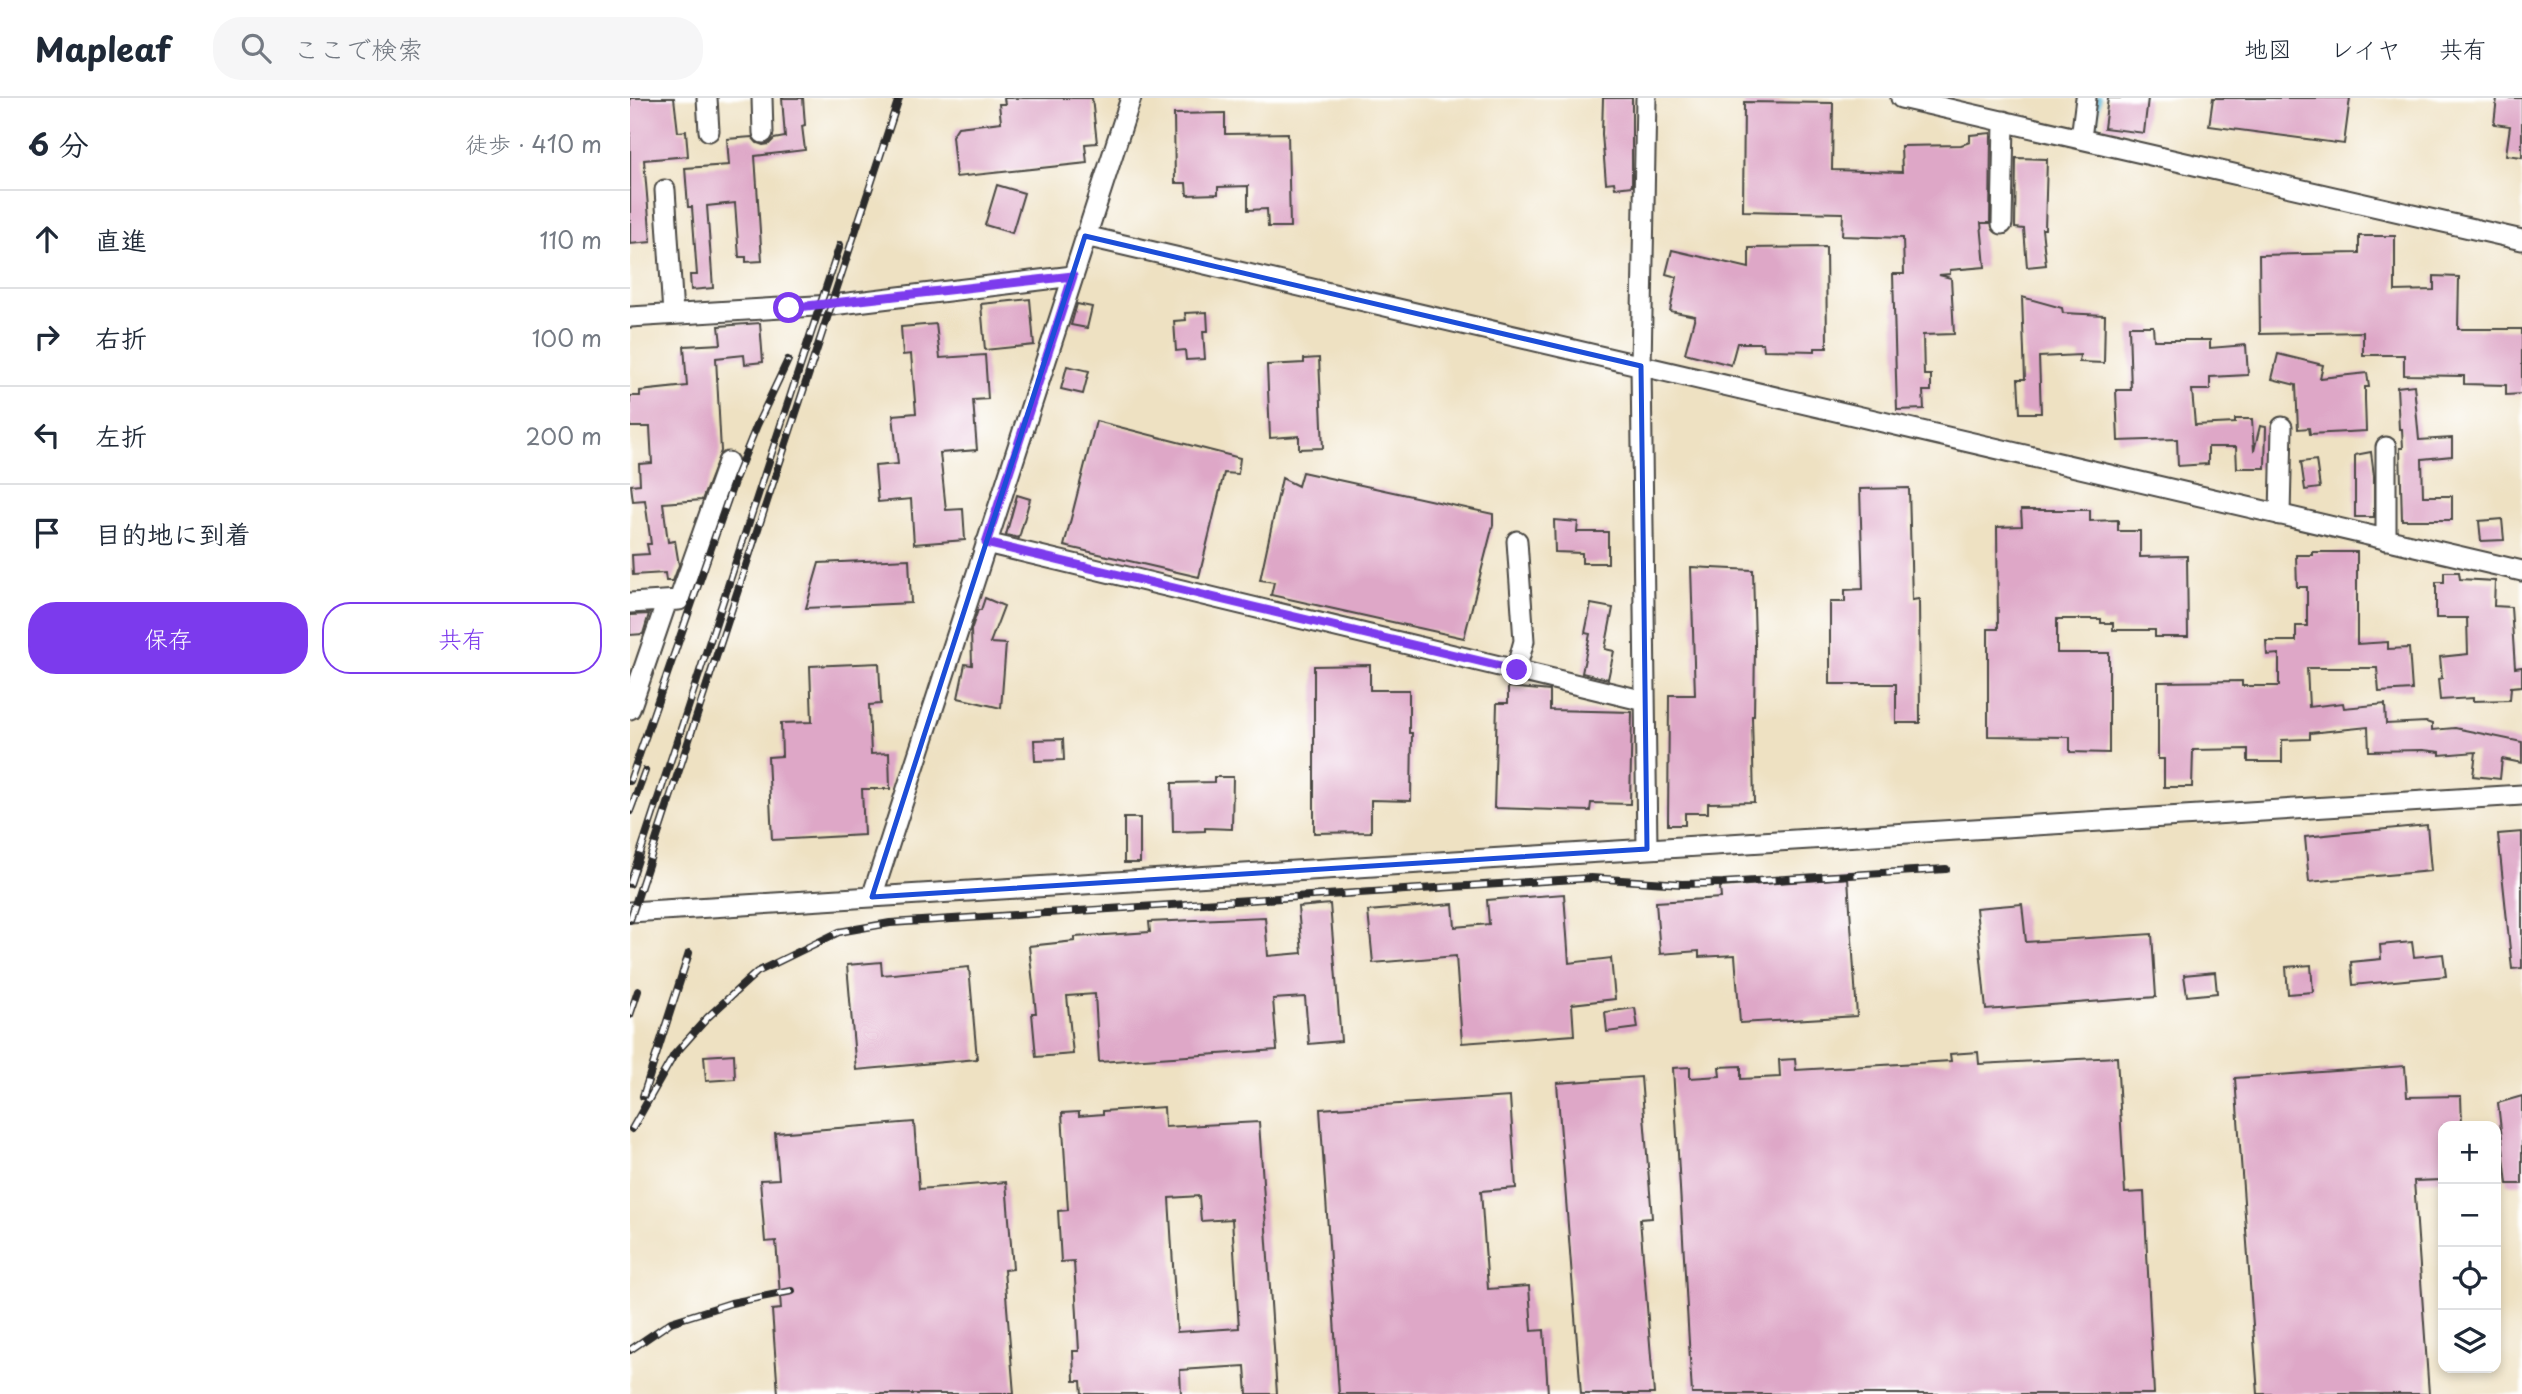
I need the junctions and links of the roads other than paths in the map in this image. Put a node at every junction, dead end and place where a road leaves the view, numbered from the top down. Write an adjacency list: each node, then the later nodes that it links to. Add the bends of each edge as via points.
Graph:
1 (707, 98): 8 (street)
2 (762, 98): 9 (street)
3 (1131, 98): 13 (street)
4 (1646, 98): 18 (street)
5 (1901, 98): 7 (street)
6 (2086, 98): 10 (street)
7 (2004, 121): 10 (street); 12 (street)
8 (709, 131)
9 (763, 133)
10 (2081, 138): 14 (street)
11 (665, 190): 16 (street)
12 (2003, 224)
13 (1085, 236): 15 (street); 18 (street)
14 (2522, 240)
15 (1073, 276): 16 (street, via 832,305); 25 (street)
16 (673, 314): 17 (street)
17 (630, 317)
18 (1641, 366): 22 (street); 30 (street)
19 (2282, 426): 22 (street)
20 (2386, 447): 23 (street)
21 (728, 462): 27 (street, via 679,600)
22 (2280, 515): 23 (street)
23 (2386, 540): 26 (street)
24 (1517, 541): 29 (street, via 1524,641)
25 (986, 543): 29 (street); 34 (street)
26 (2522, 571)
27 (667, 601): 28 (street); 31 (street)
28 (630, 603)
29 (1517, 670): 30 (street)
30 (1645, 701): 33 (street)
31 (630, 709)
32 (2522, 795): 33 (street)
33 (1647, 849): 34 (street)
34 (872, 897): 35 (street)
35 (630, 912)

